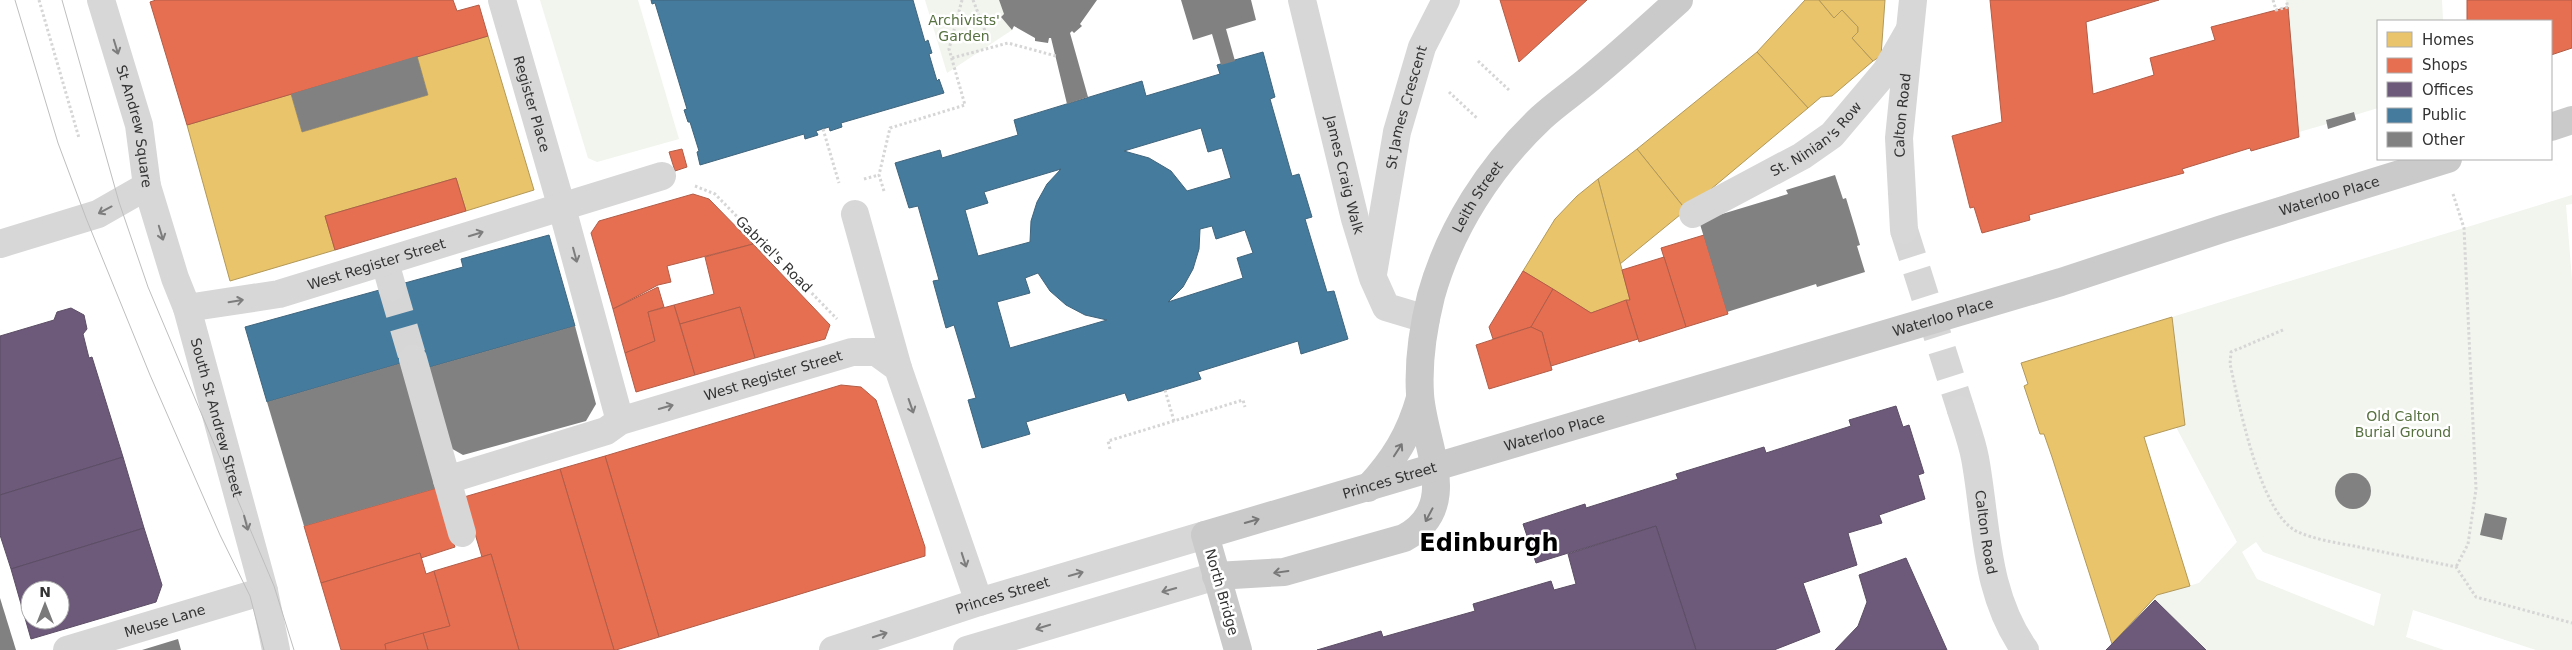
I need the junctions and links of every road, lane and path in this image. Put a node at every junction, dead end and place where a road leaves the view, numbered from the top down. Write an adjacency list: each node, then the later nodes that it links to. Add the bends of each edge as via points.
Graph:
1 (40, 0): 23 (path)
2 (102, 0): 26 (street, St Andrew Square, one-way to 26, via 139,125)
3 (502, 0): 29 (street, Register Place)
4 (962, 0): 15 (path, via 949,49)
5 (973, 0): 13 (path)
6 (1302, 0): 35 (street, James Craig Walk, via 1355,219)
7 (1446, 0): 35 (street, St James Crescent, via 1422,47 1397,132)
8 (1679, 0): 37 (main road, Leith Street, via 1541,117 1490,176 1468,209 1439,271)
9 (1913, 0): 12 (street, Calton Road)
10 (2273, 0): 11 (path, via 2276,10 2288,6)
11 (2286, 0)
12 (1909, 31): 31 (street, St. Ninian's Row, via 1886,71 1832,136 1802,156); 33 (street, Calton Road, via 1899,138)
13 (987, 36)
14 (1056, 56): 15 (path, via 1008,43)
15 (952, 58): 28 (path, via 965,105 890,128 879,175)
16 (1478, 61): 17 (path)
17 (1509, 90)
18 (1449, 92): 19 (path)
19 (1478, 119)
20 (2572, 120): 21 (main road)
21 (2552, 127)
22 (823, 128): 27 (path)
23 (79, 138)
24 (2445, 160): 49 (main road, Waterloo Place, via 2061,282)
25 (662, 176): 29 (street, West Register Street); 39 (path, Gabriel's Road, via 715,194 850,331)
26 (147, 186): 34 (street, St Andrew Square, one-way to 34, via 98,214); 36 (street, South St Andrew Street, one-way to 36, via 175,278)
27 (840, 186)
28 (884, 194)
29 (562, 208): 36 (street, West Register Street, one-way to 29, via 388,274); 46 (street, one-way to 46)
30 (854, 214): 41 (street)
31 (1694, 214)
32 (2464, 228): 54 (path, via 2476,489 2468,544)
33 (1904, 230)
34 (0, 244)
35 (1373, 278): 37 (street, James Craig Walk, via 1386,307)
36 (188, 308): 56 (street, South St Andrew Street, one-way to 56)
37 (1426, 319): 43 (main road, Leith Street, via 1419,364)
38 (2283, 330): 54 (path, via 2231,352 2230,364 2259,474 2281,516 2296,531 2321,539)
39 (876, 352): 41 (street); 46 (street, West Register Street, one-way to 39, via 852,352)
40 (413, 359): 50 (street)
41 (898, 368): 57 (street, one-way to 57)
42 (1165, 390): 47 (path)
43 (1420, 396): 49 (main road, Leith Street); 51 (main road, one-way to 43, via 1402,446)
44 (1245, 406): 47 (path, via 1243,400)
45 (1961, 410): 64 (street, Calton Road, via 1975,456 1993,581 2016,637)
46 (620, 421): 50 (street, West Register Street, via 606,432)
47 (1174, 421): 48 (path, via 1108,441)
48 (1110, 450)
49 (1434, 468): 51 (main road, Princes Street); 55 (main road, Princes Street, one-way to 55, via 1434,507 1427,522 1404,538 1284,572)
50 (447, 480): 52 (street)
51 (1368, 488): 53 (main road, Princes Street, one-way to 51)
52 (462, 533)
53 (1205, 535): 55 (main road, North Bridge); 57 (street, Princes Street, one-way to 53)
54 (2456, 567): 58 (path, via 2476,597)
55 (1216, 576): 62 (street, Princes Street, one-way to 62); 63 (main road, North Bridge)
56 (264, 591): 59 (street, Meuse Lane); 60 (street, South St Andrew Street)
57 (979, 602): 61 (street, Princes Street, one-way to 57)
58 (2572, 623)
59 (67, 650)
60 (276, 650)
61 (833, 650)
62 (967, 650)
63 (1238, 650)
64 (2025, 650)

